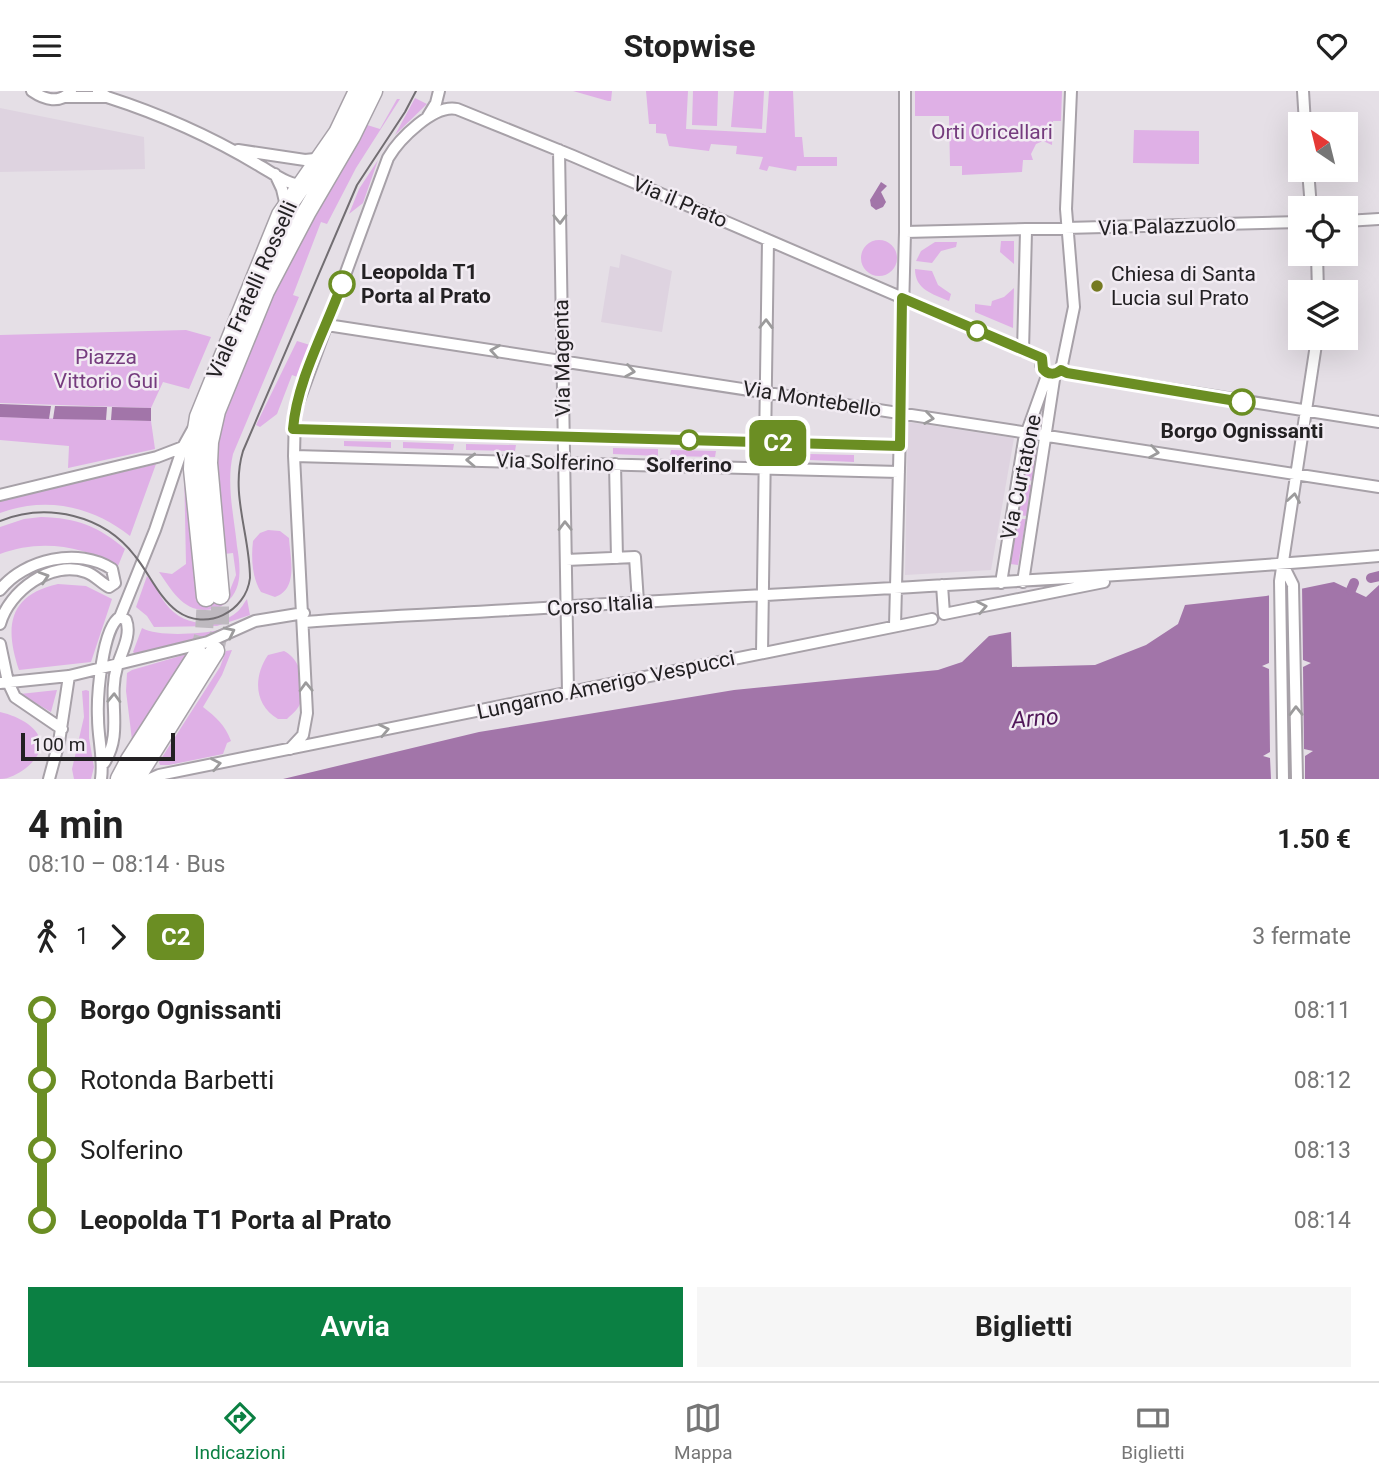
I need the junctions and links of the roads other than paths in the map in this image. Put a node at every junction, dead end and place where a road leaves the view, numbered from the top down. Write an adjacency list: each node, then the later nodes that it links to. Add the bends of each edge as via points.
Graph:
1 (19, 91): 9 (street)
2 (358, 91): 15 (main road)
3 (373, 91): 15 (main road)
4 (439, 91): 14 (street)
5 (445, 91): 12 (street)
6 (905, 91): 28 (street)
7 (1072, 91): 26 (street)
8 (1303, 91): 13 (street)
9 (36, 94): 10 (street, via 54,100)
10 (68, 94): 11 (street)
11 (102, 94): 16 (street)
12 (457, 109): 14 (street, via 446,108); 18 (street, Via il Prato)
13 (1304, 112)
14 (426, 119): 31 (street, via 402,140 382,171)
15 (344, 135): 17 (main road, Viale Fratelli Rosselli); 19 (main road, Viale Fratelli Rosselli)
16 (232, 149): 17 (street, via 305,160); 20 (street)
17 (327, 149): 21 (main road, Viale Fratelli Rosselli)
18 (559, 150): 29 (street, Via il Prato); 35 (street, Via Magenta, one-way to 35)
19 (331, 170): 21 (street, via 317,182); 40 (main road, Viale Fratelli Rosselli, via 265,291 223,393)
20 (275, 174): 21 (street); 22 (street)
21 (300, 186): 22 (main road, Viale Fratelli Rosselli)
22 (286, 206): 40 (main road, Viale Fratelli Rosselli, via 264,253)
23 (1379, 219): 24 (street)
24 (1358, 220)
25 (1288, 222): 26 (street, Via Palazzuolo)
26 (1066, 229): 27 (street, Via Palazzuolo); 36 (street, via 1074,307 1067,346)
27 (1030, 230): 28 (street); 33 (street)
28 (905, 232): 30 (street)
29 (768, 240): 30 (street, Via il Prato); 37 (street, one-way to 29)
30 (902, 298): 33 (street, Via il Prato); 39 (street)
31 (327, 325): 35 (street, Via Montebello, one-way to 31); 42 (street, via 295,411)
32 (1315, 350): 38 (street)
33 (1023, 351): 34 (street, Via il Prato)
34 (1042, 358): 36 (street, via 1043,369); 36 (street, Via il Prato, via 1052,352)
35 (562, 361): 37 (street, Via Montebello, one-way to 37); 45 (street, Via Magenta)
36 (1057, 369): 38 (street); 43 (street, Via Curtatone); 44 (street, Via Curtatone)
37 (765, 392): 39 (street, Via Montebello); 46 (street)
38 (1307, 411): 41 (street); 54 (street)
39 (901, 413): 43 (street, Via Montebello, one-way to 43); 47 (street)
40 (206, 421): 48 (street); 68 (main road)
41 (1379, 422)
42 (293, 429): 45 (street, Via Solferino); 49 (street)
43 (1027, 432): 44 (street, Via Montebello); 63 (street, Via Curtatone)
44 (1046, 436): 54 (street, Via Montebello, one-way to 54); 62 (street, Via Curtatone)
45 (564, 437): 46 (street, Via Solferino); 50 (street, Via Magenta)
46 (764, 443): 47 (street, Via Solferino); 52 (street)
47 (900, 446): 53 (street)
48 (183, 447): 56 (street); 71 (street)
49 (294, 456): 50 (street, Via Solferino, one-way to 49); 72 (street)
50 (564, 463): 51 (street, Via Solferino); 59 (street, Via Magenta, one-way to 50)
51 (615, 464): 52 (street, Via Solferino); 58 (street)
52 (764, 468): 53 (street, Via Solferino); 67 (street)
53 (899, 473): 65 (street)
54 (1297, 474): 55 (street, Via Montebello); 60 (street, one-way to 54)
55 (1379, 487)
56 (0, 495)
57 (1379, 556): 60 (street, via 1309,556)
58 (617, 558): 59 (street); 69 (street, via 635,557)
59 (566, 560): 70 (street, Via Magenta)
60 (1283, 565): 61 (street); 91 (street); 92 (street, one-way to 60, via 1293,585)
61 (1136, 574): 62 (street); 64 (street, one-way to 61, via 944,614)
62 (1023, 582): 63 (street)
63 (1001, 583): 64 (street)
64 (942, 585): 65 (street)
65 (896, 587): 67 (street, Corso Italia); 75 (street)
66 (0, 590): 74 (street, one-way to 66, via 11,601 37,579 82,571 110,587 115,576 104,564 62,558 18,573)
67 (763, 594): 69 (street, Corso Italia); 78 (street)
68 (213, 596)
69 (638, 602): 70 (street, Corso Italia)
70 (566, 607): 72 (street, Corso Italia); 83 (street, Via Magenta)
71 (120, 617): 79 (street, via 129,627); 80 (street, via 113,622)
72 (304, 618): 79 (street, Corso Italia, one-way to 72, via 208,642 256,621); 85 (street, one-way to 72, via 303,735 307,713)
73 (932, 619): 75 (street, Lungarno Amerigo Vespucci)
74 (0, 624)
75 (895, 626): 78 (street, Lungarno Amerigo Vespucci)
76 (0, 644): 82 (street)
77 (206, 652): 87 (main road)
78 (762, 653): 83 (street, Lungarno Amerigo Vespucci)
79 (118, 664): 80 (street, Corso Italia); 86 (street, one-way to 79, via 114,742)
80 (102, 667): 81 (street, Corso Italia); 86 (street, via 98,717)
81 (69, 675): 82 (street, Corso Italia); 84 (street)
82 (4, 683): 84 (street, via 17,700)
83 (568, 693): 85 (street, Lungarno Amerigo Vespucci, one-way to 83)
84 (62, 729): 88 (street)
85 (290, 749): 90 (street, Lungarno Amerigo Vespucci, one-way to 85)
86 (103, 763): 89 (street)
87 (124, 778)
88 (49, 779)
89 (101, 779)
90 (150, 779)
91 (1283, 779)
92 (1297, 779)

